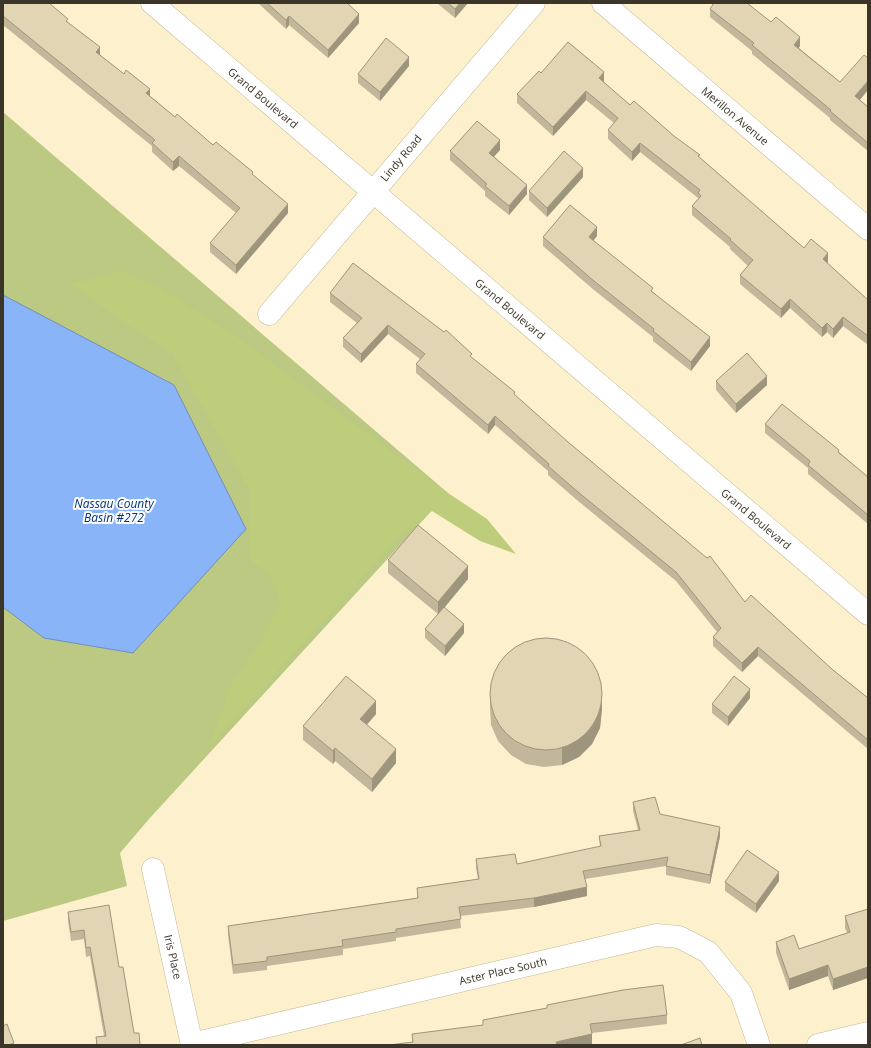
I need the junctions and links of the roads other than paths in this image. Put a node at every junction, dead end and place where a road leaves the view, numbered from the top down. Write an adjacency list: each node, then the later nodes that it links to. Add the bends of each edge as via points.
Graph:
1 (152, 3): 4 (street, Grand Boulevard)
2 (534, 3): 4 (street, Lindy Road)
3 (603, 3): 5 (street, Merillon Avenue)
4 (373, 192): 6 (street, Lindy Road); 7 (street, Grand Boulevard)
5 (868, 229)
6 (269, 314)
7 (868, 614)
8 (153, 869): 10 (street, Iris Place)
9 (868, 1033): 12 (street)
10 (192, 1044): 11 (street, Aster Place South, via 656,934 679,937 708,952 741,993)
11 (759, 1045)
12 (818, 1045)

